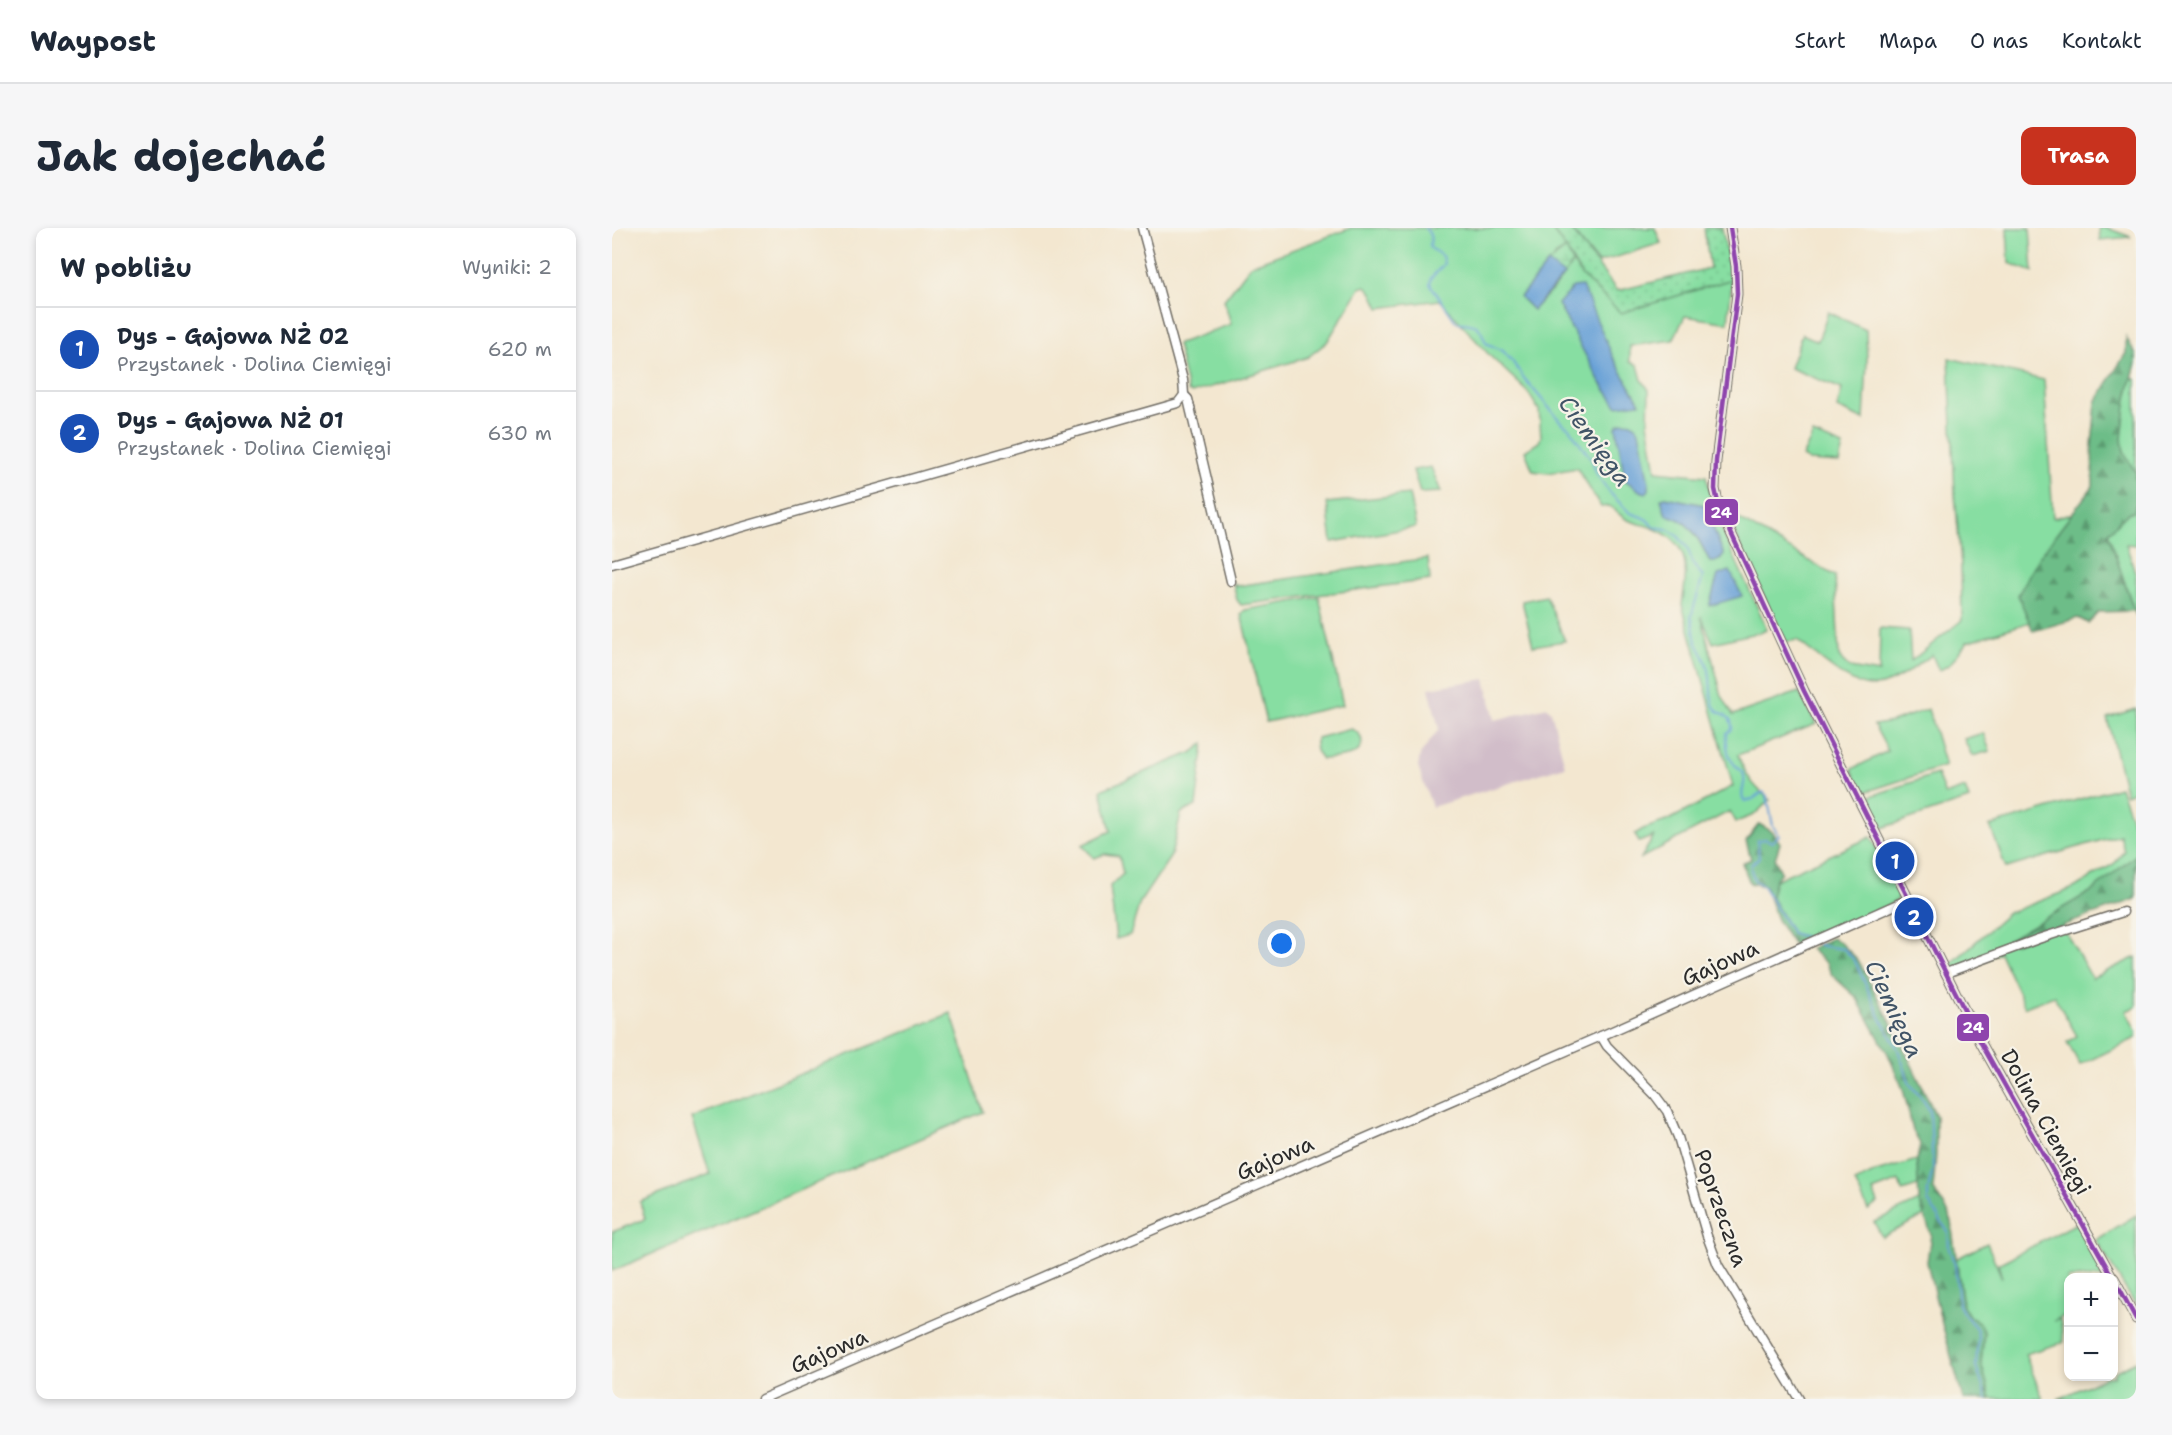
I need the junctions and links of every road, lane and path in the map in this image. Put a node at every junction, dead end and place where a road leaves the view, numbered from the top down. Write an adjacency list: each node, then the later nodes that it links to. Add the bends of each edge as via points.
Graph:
1 (1142, 228): 3 (street)
2 (1730, 228): 6 (street, Dolina Ciemięgi, via 1737,294 1715,489 1725,523 1774,629)
3 (1184, 395): 4 (street, via 1168,407); 5 (street)
4 (612, 564)
5 (1231, 581)
6 (1909, 899): 8 (street, Dolina Ciemięgi); 9 (street, Gajowa)
7 (2122, 912): 8 (street)
8 (1946, 973): 10 (street, Dolina Ciemięgi)
9 (1601, 1036): 13 (street, Gajowa); 14 (street, Poprzeczna, via 1667,1111 1718,1264)
10 (2110, 1273)
11 (2118, 1286): 12 (street, Dolina Ciemięgi)
12 (2136, 1317)
13 (762, 1399)
14 (1799, 1399)

